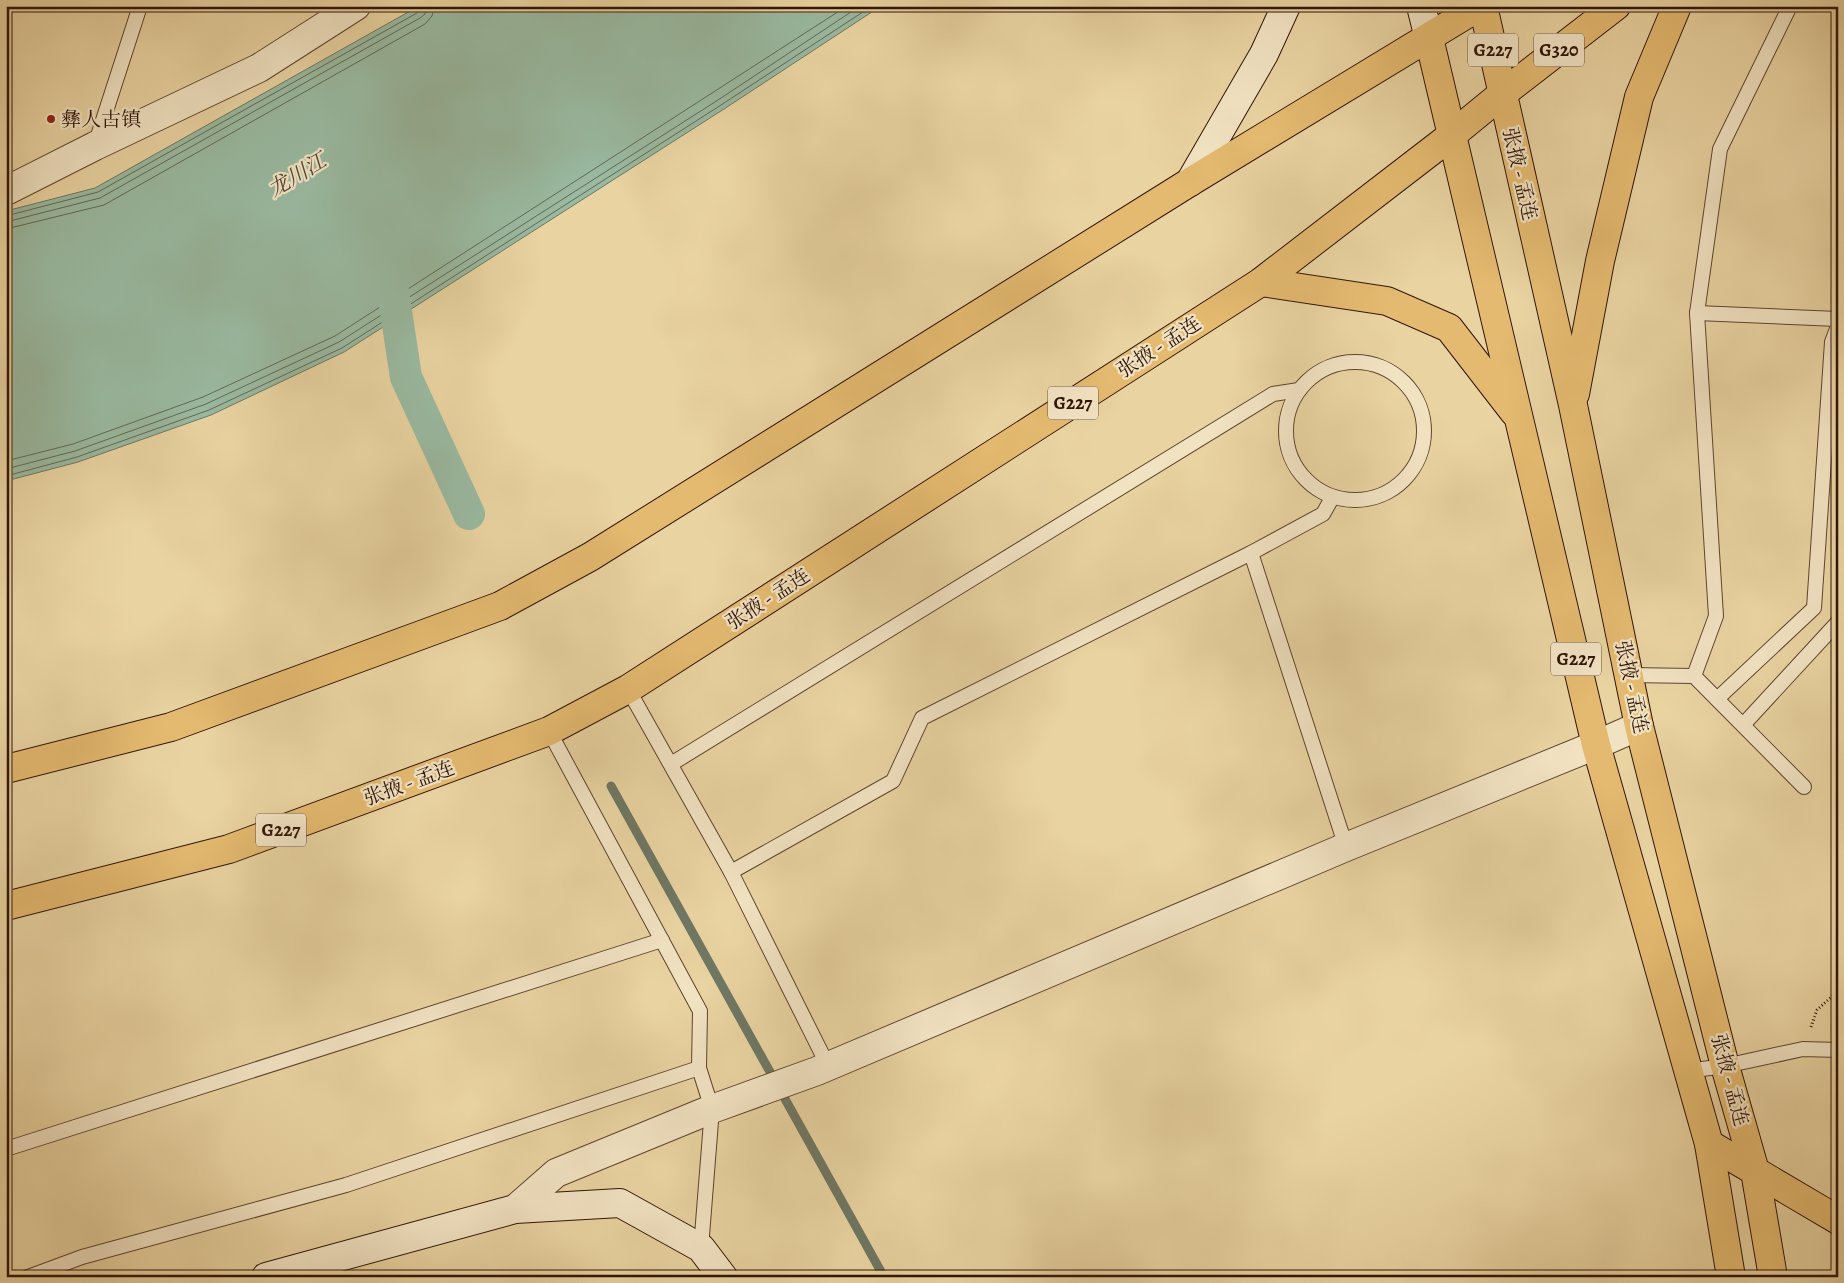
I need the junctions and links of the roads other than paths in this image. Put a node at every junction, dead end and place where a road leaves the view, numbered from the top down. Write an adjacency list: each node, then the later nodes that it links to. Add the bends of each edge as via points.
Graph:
1 (140, 6): 12 (lane)
2 (356, 6): 12 (street, via 259,68)
3 (1286, 6): 13 (street, via 1264,54)
4 (1421, 6): 9 (street)
5 (1482, 6): 9 (main road, 张掖 - 孟连 / G227); 10 (main road, 张掖 - 孟连 / G227)
6 (1616, 6): 10 (main road, G320)
7 (1677, 6): 21 (main road, via 1639,97 1600,261)
8 (1790, 6): 16 (lane, via 1720,149)
9 (1429, 38): 11 (main road, 张掖 - 孟连 / G227); 13 (main road, 张掖 - 孟连 / G227)
10 (1502, 94): 11 (main road, 张掖 - 孟连 / G227); 21 (main road, 张掖 - 孟连 / G227)
11 (1452, 136): 15 (main road, 张掖 - 孟连 / G227); 22 (main road, 张掖 - 孟连 / G227)
12 (94, 146): 14 (street)
13 (1190, 182): 35 (main road, 张掖 - 孟连 / G227, via 590,556 500,606 171,727)
14 (6, 191)
15 (1261, 282): 22 (main road, via 1388,301 1449,328); 28 (main road, 张掖 - 孟连 / G227)
16 (1697, 314): 17 (lane); 27 (lane, via 1716,616)
17 (1838, 319)
18 (1838, 326): 19 (lane)
19 (1835, 345): 29 (lane, via 1814,608)
20 (1299, 390): 23 (lane, via 1286,423 1286,442 1291,459 1301,475); 23 (lane, via 1312,376 1327,367 1363,362 1394,373 1406,384 1423,413 1423,448 1404,481 1388,493 1370,500); 34 (lane, via 1273,394)
21 (1573, 405): 26 (main road, 张掖 - 孟连 / G227)
22 (1520, 420): 33 (main road, 张掖 - 孟连 / G227)
23 (1332, 498): 24 (lane, via 1323,514)
24 (1251, 553): 37 (lane); 38 (lane, via 922,718 893,782)
25 (1838, 622): 30 (lane)
26 (1629, 675): 27 (lane); 31 (main road, 张掖 - 孟连 / G227)
27 (1694, 676): 29 (lane)
28 (628, 689): 32 (main road, 张掖 - 孟连 / G227); 34 (lane)
29 (1717, 699): 30 (lane)
30 (1743, 725): 36 (lane)
31 (1639, 726): 33 (street); 42 (main road, 张掖 - 孟连 / G227)
32 (549, 731): 39 (main road, 张掖 - 孟连 / G227, via 229,849); 40 (lane)
33 (1596, 745): 37 (street); 45 (main road, 张掖 - 孟连 / G227)
34 (670, 764): 38 (lane)
35 (6, 769)
36 (1804, 787)
37 (1346, 846): 44 (street)
38 (731, 872): 44 (lane)
39 (6, 906)
40 (662, 940): 43 (lane, via 700,1011); 48 (lane)
41 (1838, 1050): 42 (lane, via 1803,1049)
42 (1725, 1066): 45 (lane); 49 (main road, 张掖 - 孟连 / G227)
43 (699, 1068): 46 (lane); 53 (lane, via 346,1185 82,1257)
44 (823, 1069): 46 (street)
45 (1687, 1071): 47 (main road, 张掖 - 孟连 / G227)
46 (717, 1108): 50 (street, via 556,1173); 52 (lane)
47 (1708, 1144): 49 (main road); 56 (main road, 张掖 - 孟连 / G227)
48 (6, 1148)
49 (1755, 1172): 51 (main road); 57 (main road, 张掖 - 孟连 / G227)
50 (515, 1209): 52 (street, via 620,1203); 54 (street)
51 (1838, 1220)
52 (701, 1248): 55 (street)
53 (28, 1277)
54 (266, 1277)
55 (723, 1277)
56 (1731, 1277)
57 (1773, 1277)

